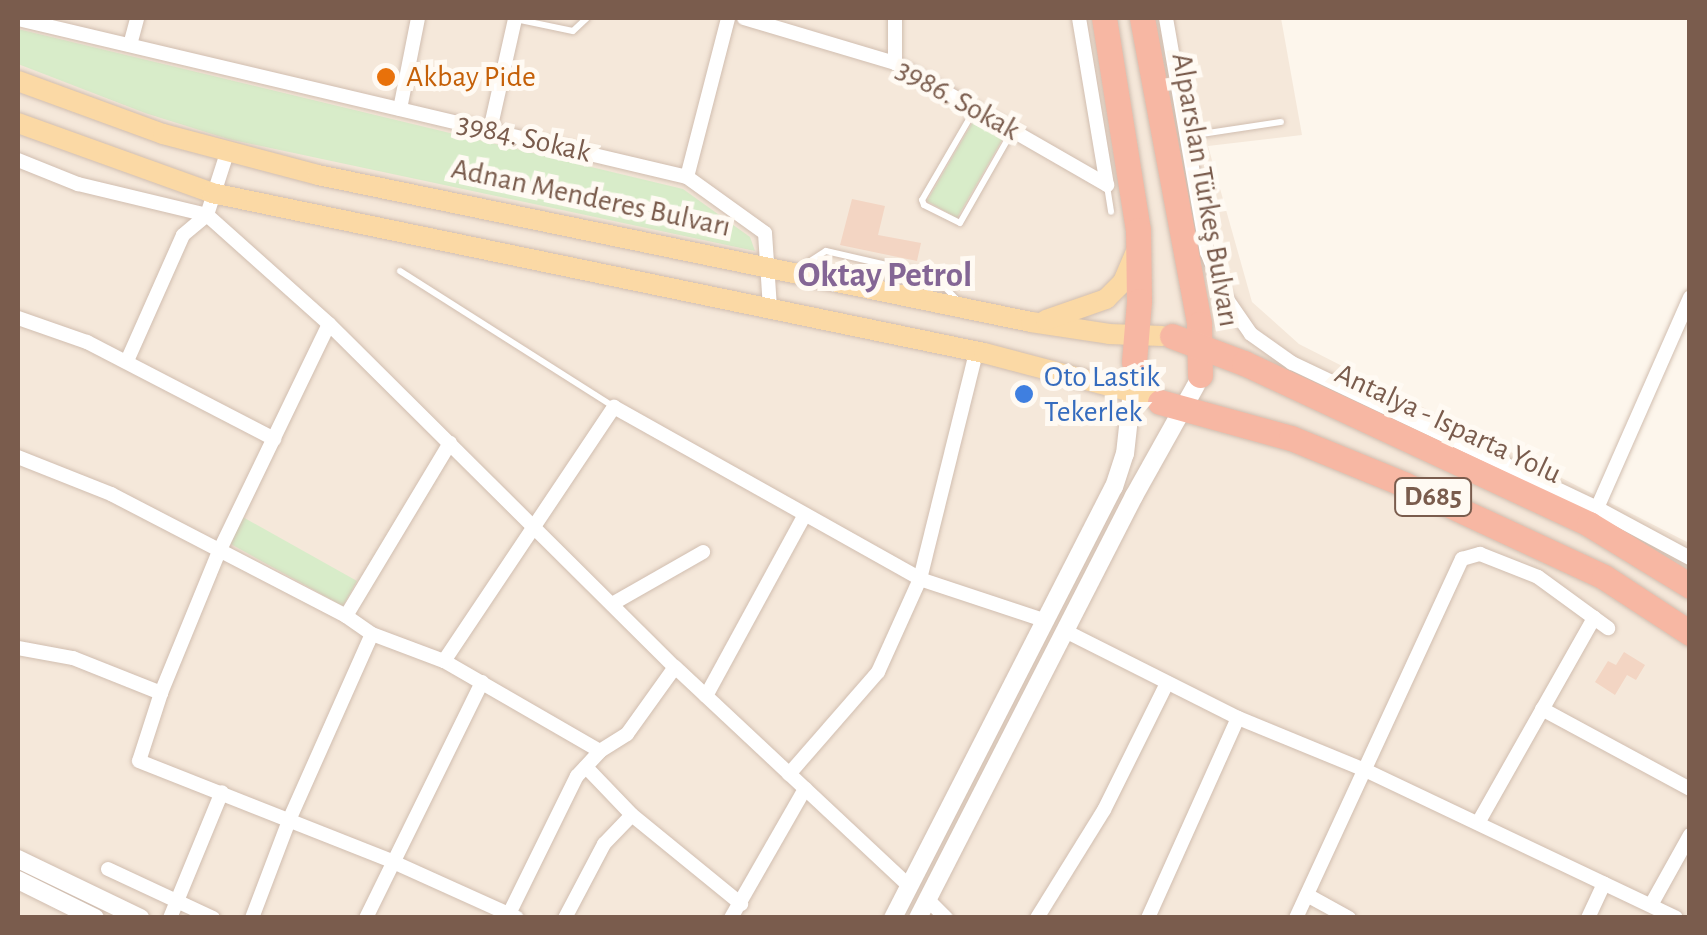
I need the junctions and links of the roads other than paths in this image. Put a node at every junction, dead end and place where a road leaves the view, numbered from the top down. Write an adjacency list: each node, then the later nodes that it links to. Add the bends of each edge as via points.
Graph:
1 (137, 18): 13 (street)
2 (418, 18): 16 (street)
3 (515, 18): 4 (lane, via 576,31); 20 (street)
4 (588, 18)
5 (728, 18): 25 (street)
6 (744, 18): 14 (street, 3986. Sokak)
7 (895, 18): 14 (street)
8 (1079, 18): 26 (street)
9 (1104, 18): 30 (highway)
10 (1142, 18): 22 (highway, Alparslan Türkeş Bulvarı)
11 (1166, 18): 22 (street)
12 (18, 19): 13 (street, 3984. Sokak)
13 (130, 46): 16 (street, 3984. Sokak)
14 (894, 63): 17 (street, 3986. Sokak)
15 (18, 81): 23 (main road, Adnan Menderes Bulvarı)
16 (400, 109): 20 (street, 3984. Sokak)
17 (975, 109): 21 (street, 3986. Sokak); 21 (lane, via 922,202 959,224)
18 (1281, 122): 22 (lane)
19 (18, 123): 27 (main road, Adnan Menderes Bulvarı)
20 (490, 130): 25 (street, 3984. Sokak)
21 (1013, 130): 26 (street, 3986. Sokak)
22 (1174, 138): 38 (highway, Alparslan Türkeş Bulvarı); 47 (street, via 1224,295 1251,334 1292,363)
23 (227, 153): 27 (street); 31 (main road, Adnan Menderes Bulvarı)
24 (18, 160): 29 (street, via 78,184)
25 (686, 176): 31 (street, 3984. Sokak, via 765,233)
26 (1107, 185): 28 (lane)
27 (214, 194): 29 (street); 34 (main road, Adnan Menderes Bulvarı)
28 (1111, 212)
29 (207, 215): 37 (street); 40 (street, via 183,235)
30 (1139, 246): 36 (main road, via 1129,272 1106,299); 41 (highway)
31 (769, 268): 34 (street, 3984. Sokak); 36 (main road, Adnan Menderes Bulvarı)
32 (400, 271): 42 (lane)
33 (1690, 297): 47 (street)
34 (770, 308): 39 (main road, Adnan Menderes Bulvarı)
35 (18, 318): 40 (street)
36 (1036, 322): 41 (main road, Adnan Menderes Bulvarı)
37 (328, 324): 43 (street); 44 (street)
38 (1200, 344): 41 (highway, Alparslan Türkeş Bulvarı); 47 (highway, Antalya - Isparta Yolu / D685)
39 (976, 352): 41 (main road, Adnan Menderes Bulvarı); 52 (street)
40 (127, 361): 43 (street)
41 (1160, 373): 57 (main road, via 1121,470); 59 (main road); 61 (highway, Adnan Menderes Bulvarı / D685, via 1291,438 1509,530 1604,577)
42 (614, 407): 46 (street); 48 (street)
43 (274, 438): 49 (street)
44 (450, 444): 48 (street); 55 (street)
45 (18, 457): 49 (street)
46 (804, 516): 52 (street); 68 (street)
47 (1593, 516): 51 (street); 53 (highway, Antalya - Isparta Yolu / D685)
48 (532, 525): 54 (street); 63 (street)
49 (220, 549): 55 (street); 67 (street)
50 (703, 552): 54 (street)
51 (1690, 558)
52 (920, 578): 57 (street); 74 (street, via 878,672)
53 (1690, 586)
54 (612, 604): 64 (street)
55 (346, 616): 60 (street)
56 (1594, 618): 58 (street); 69 (street); 73 (street, via 1538,577 1480,554 1462,559)
57 (1046, 621): 87 (main road)
58 (1608, 628)
59 (1065, 631): 66 (street); 89 (main road)
60 (372, 634): 63 (street); 79 (street)
61 (1690, 634)
62 (18, 648): 67 (street, via 72,658)
63 (444, 660): 65 (street)
64 (675, 667): 68 (street); 71 (street, via 627,734)
65 (482, 682): 71 (street); 83 (street)
66 (1167, 683): 70 (street); 105 (street, via 1104,810)
67 (161, 693): 77 (street, via 140,760)
68 (706, 696): 74 (street)
69 (1542, 708): 76 (street); 80 (street)
70 (1238, 718): 73 (street); 106 (street)
71 (600, 751): 72 (street)
72 (586, 767): 78 (street); 93 (street)
73 (1365, 770): 80 (street); 88 (street)
74 (789, 774): 75 (street)
75 (805, 788): 87 (street); 91 (street)
76 (1690, 789)
77 (222, 792): 79 (street); 90 (street)
78 (632, 815): 91 (street); 100 (street, via 604,844)
79 (290, 818): 83 (street); 98 (street)
80 (1478, 823): 86 (street)
81 (1690, 835): 92 (street)
82 (18, 859): 95 (main road)
83 (392, 861): 93 (street); 99 (street)
84 (108, 869): 90 (street)
85 (18, 880): 94 (main road)
86 (1604, 883): 92 (street); 109 (street)
87 (909, 886): 89 (main road); 102 (main road)
88 (1307, 895): 107 (street); 108 (street)
89 (928, 899): 103 (main road); 104 (street)
90 (176, 901): 96 (street); 97 (street)
91 (741, 904): 101 (street)
92 (1651, 905): 110 (street)
93 (511, 916)
94 (95, 918)
95 (140, 918)
96 (170, 918)
97 (213, 918)
98 (252, 918)
99 (366, 918)
100 (565, 918)
101 (731, 918)
102 (894, 918)
103 (918, 918)
104 (946, 918)
105 (1037, 918)
106 (1148, 918)
107 (1296, 918)
108 (1349, 918)
109 (1588, 918)
110 (1676, 918)

